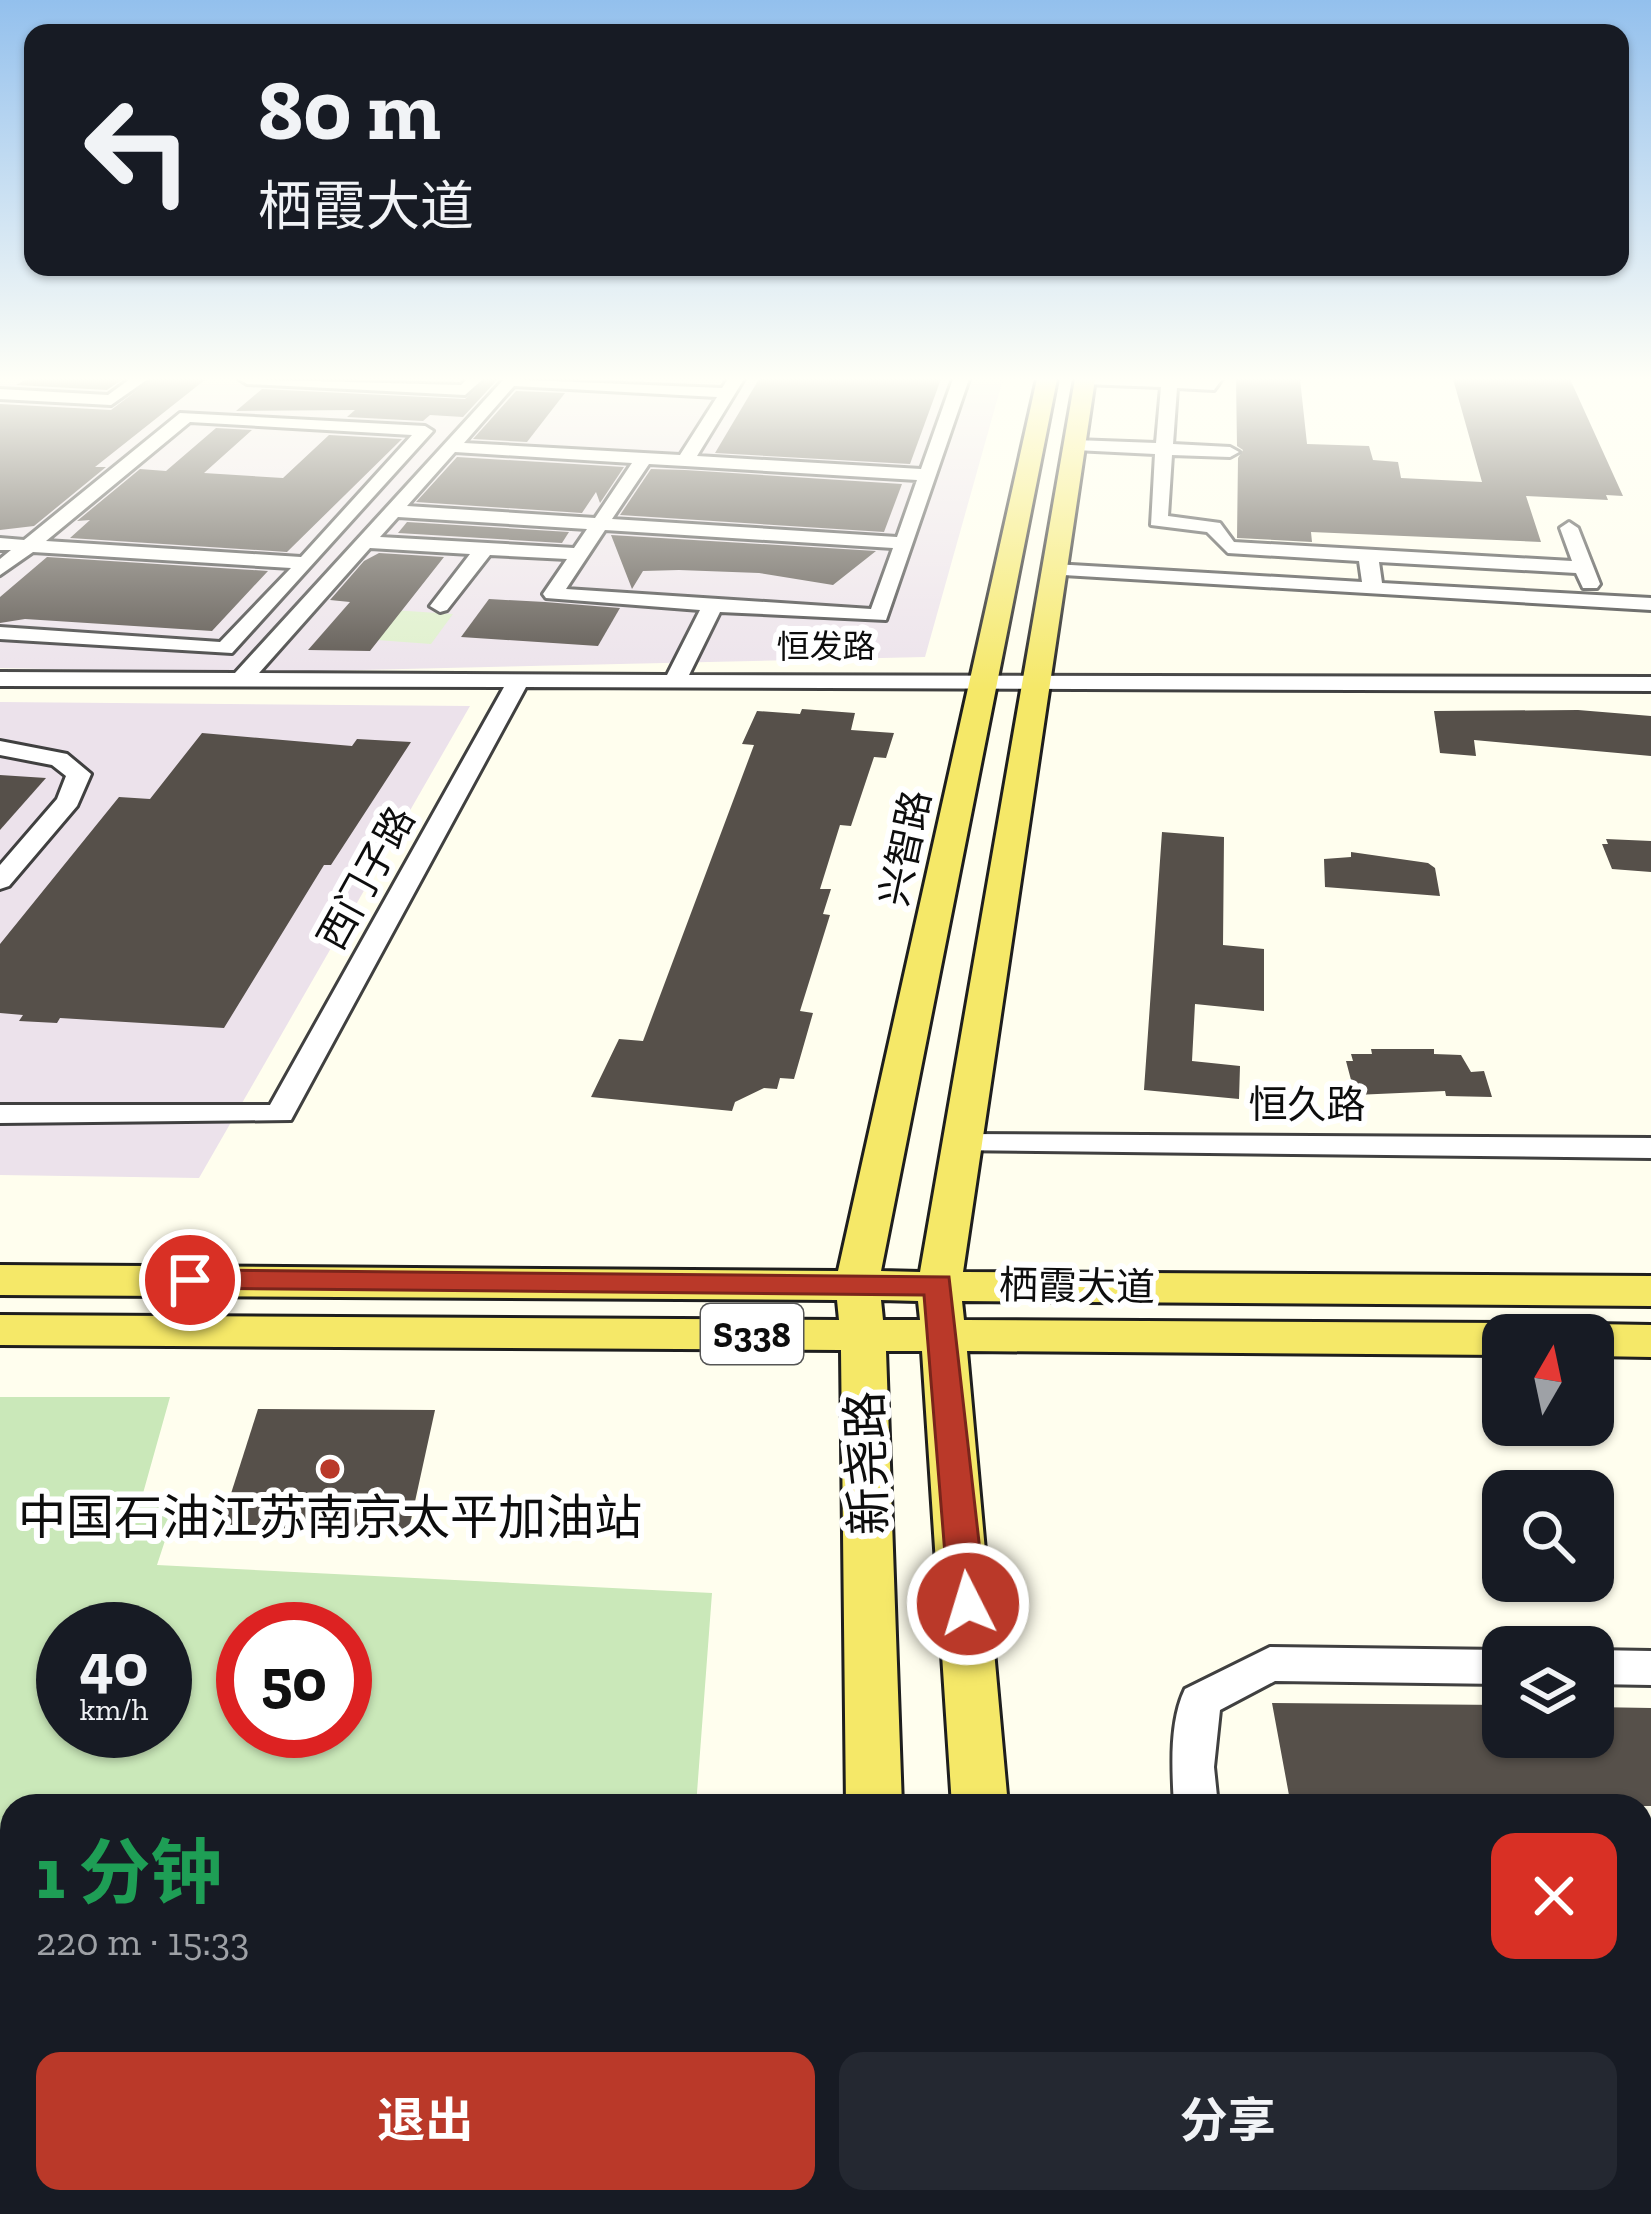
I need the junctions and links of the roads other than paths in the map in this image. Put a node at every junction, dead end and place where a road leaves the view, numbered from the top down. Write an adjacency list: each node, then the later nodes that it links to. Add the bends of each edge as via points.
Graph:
1 (106, 482): 15 (street)
2 (378, 482): 19 (street)
3 (419, 482): 9 (street)
4 (628, 482): 10 (street)
5 (926, 482): 13 (street)
6 (1025, 482): 33 (main road, 兴智路)
7 (1069, 482): 22 (main road)
8 (1161, 482): 18 (street, via 1158,521 1213,527 1228,547)
9 (393, 511): 10 (street); 12 (street)
10 (600, 524): 13 (street); 17 (street)
11 (1569, 528): 20 (street)
12 (366, 542): 16 (street); 30 (street)
13 (905, 543): 25 (street, via 879,616)
14 (0, 544): 15 (street)
15 (28, 546): 19 (street); 21 (street)
16 (484, 549): 17 (street); 27 (street)
17 (580, 554): 25 (street, via 553,594)
18 (1368, 556): 20 (street); 23 (street)
19 (305, 563): 28 (street, via 225,649)
20 (1584, 568): 24 (street)
21 (0, 569)
22 (1054, 570): 23 (street); 34 (main road)
23 (1372, 588): 24 (street)
24 (1596, 601): 26 (street)
25 (713, 604): 31 (street)
26 (1651, 604)
27 (440, 606)
28 (0, 633)
29 (0, 679): 30 (street, 恒发路)
30 (242, 679): 32 (street, 恒发路)
31 (676, 679): 32 (street, 恒发路); 33 (street, 恒发路)
32 (519, 680): 38 (street, 西门子路, via 280,1114)
33 (983, 680): 34 (street, 恒发路); 42 (main road, 兴智路)
34 (1036, 683): 35 (street, 恒发路); 39 (main road)
35 (1651, 684)
36 (0, 748): 37 (street, via 59,758 79,774 68,801)
37 (0, 881)
38 (0, 1114)
39 (962, 1143): 40 (street, 恒久路); 44 (main road)
40 (1651, 1148)
41 (0, 1280): 42 (main road, 栖霞大道 / S338)
42 (857, 1282): 44 (main road, 栖霞大道 / S338); 46 (main road, 兴智路)
43 (1651, 1291): 44 (main road, 栖霞大道 / S338)
44 (942, 1309): 46 (main road, 栖霞大道 / S338); 47 (main road, 栖霞大道 / S338); 54 (main road, 新尧路)
45 (0, 1330): 46 (main road, 栖霞大道 / S338)
46 (863, 1335): 53 (main road, 新尧路)
47 (1482, 1338)
48 (1614, 1340): 49 (main road)
49 (1651, 1341)
50 (1482, 1666): 55 (street, via 1270,1664 1200,1701)
51 (1614, 1667): 52 (street)
52 (1651, 1668)
53 (874, 1794)
54 (979, 1794)
55 (1195, 1794)

